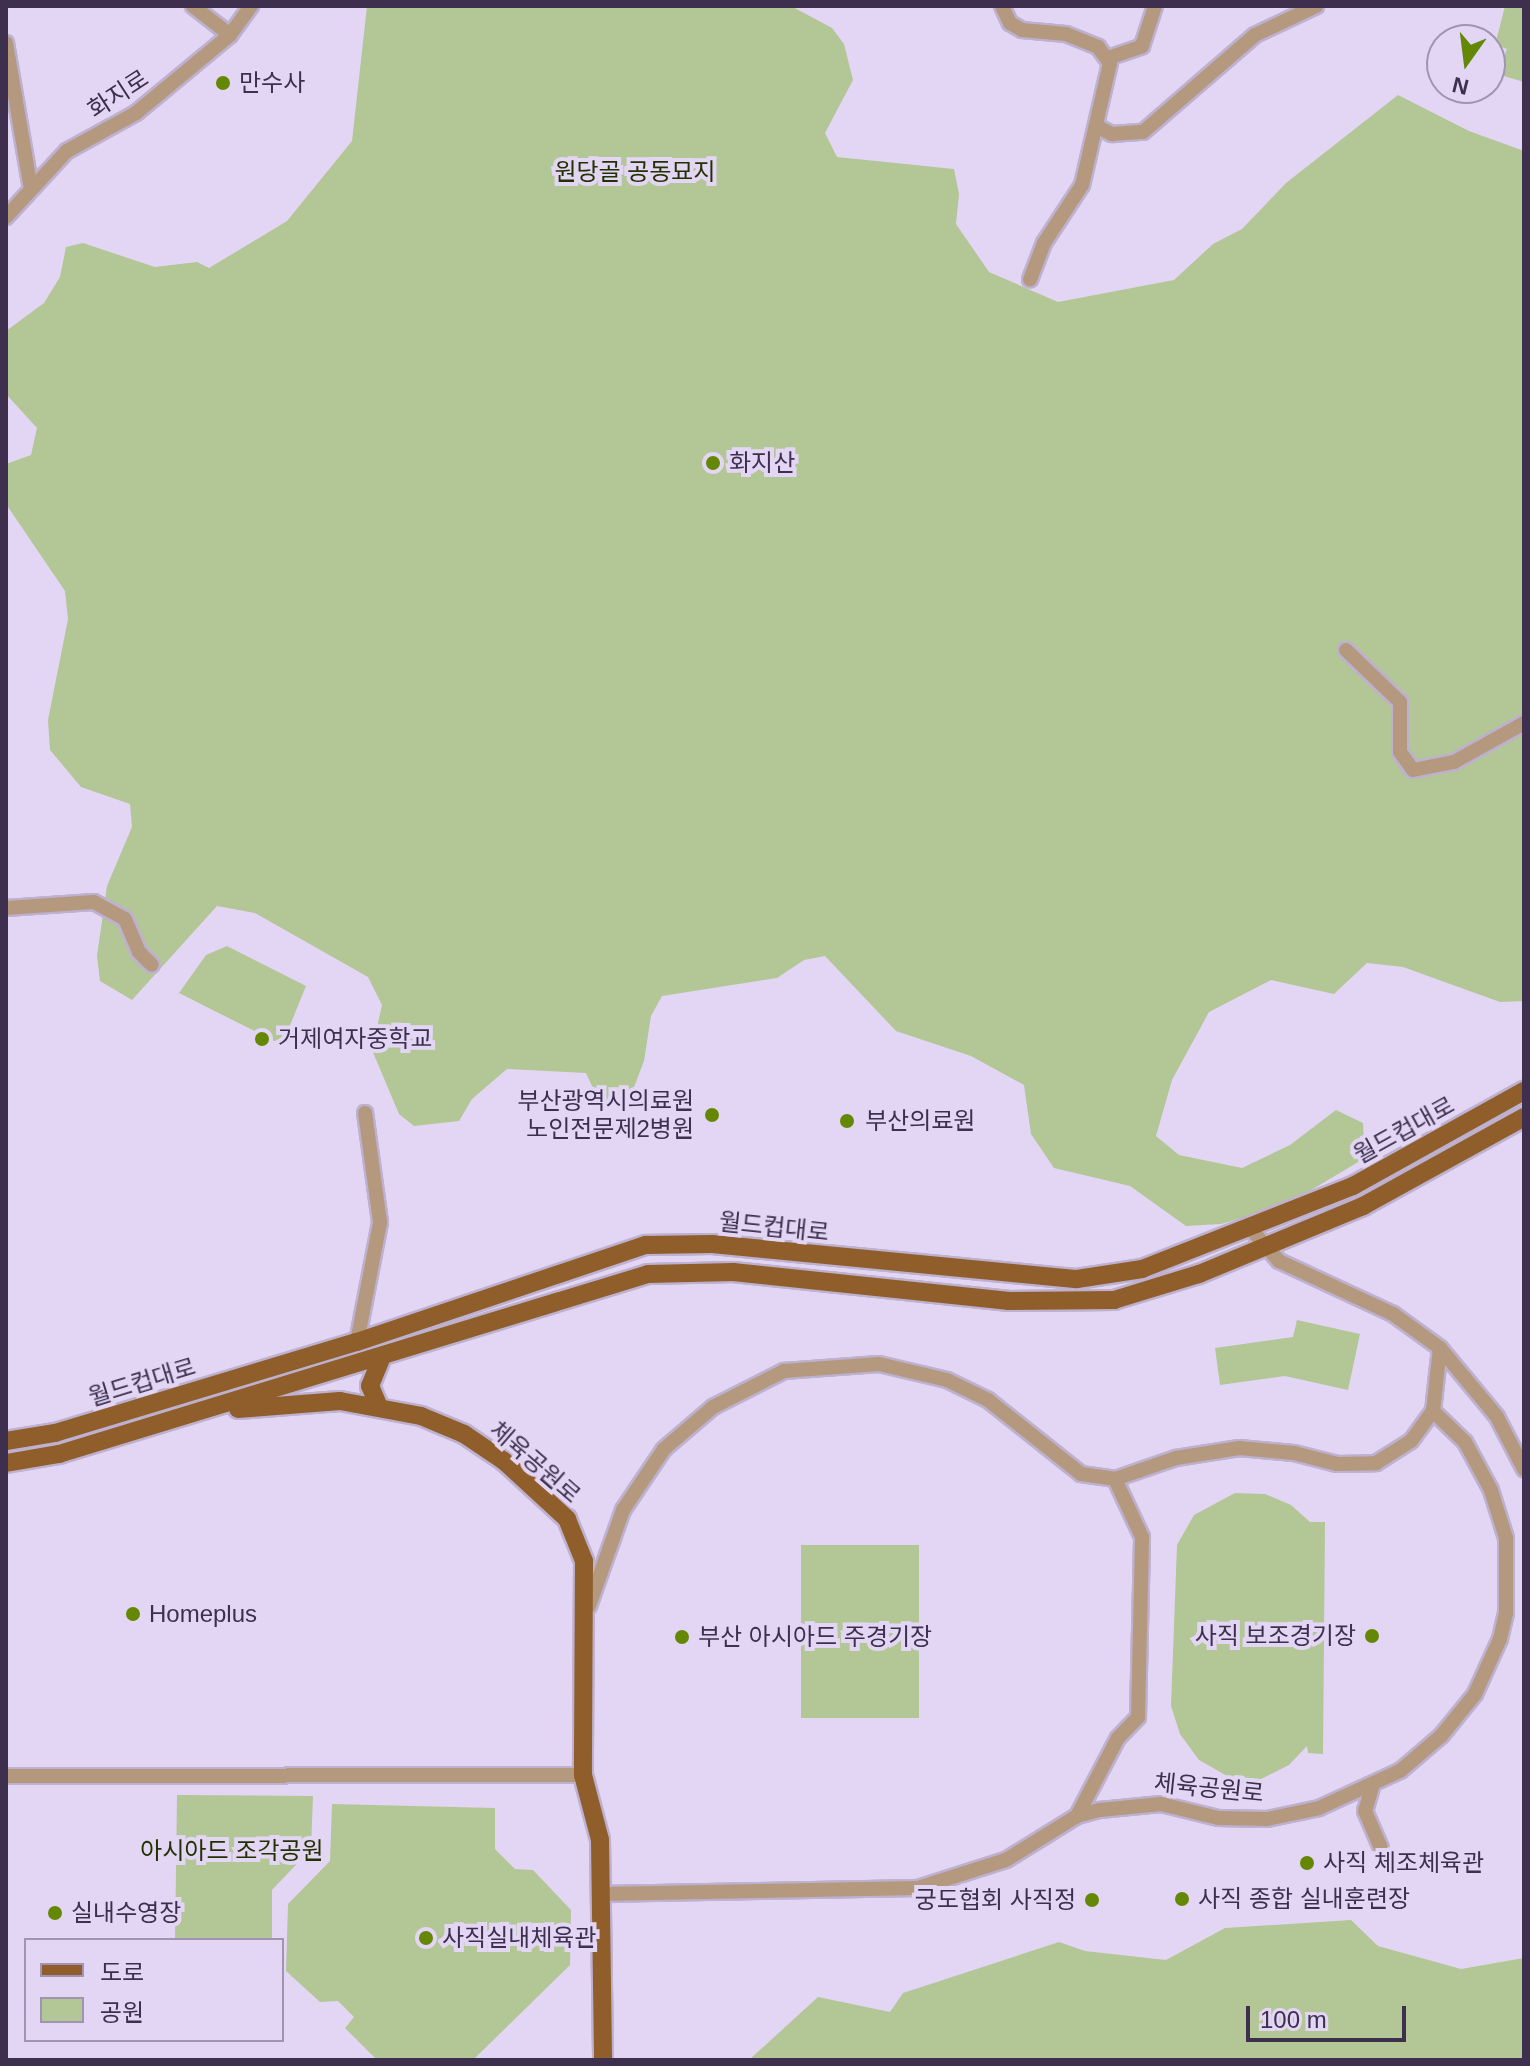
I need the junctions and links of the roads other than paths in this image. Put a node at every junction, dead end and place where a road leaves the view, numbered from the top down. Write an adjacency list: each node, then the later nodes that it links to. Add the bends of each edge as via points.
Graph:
1 (193, 6): 6 (street)
2 (251, 6): 6 (street, 화지로)
3 (1002, 6): 8 (street, via 1010,23 1022,30 1066,34 1098,47)
4 (1155, 6): 8 (street, via 1142,46)
5 (1316, 6): 9 (street, via 1255,35 1143,132 1112,134)
6 (230, 35): 10 (street, 화지로, via 136,113 67,151)
7 (6, 43): 10 (street)
8 (1108, 58): 9 (street)
9 (1098, 127): 12 (street, via 1082,185 1044,243)
10 (31, 189): 11 (street, 화지로)
11 (6, 217)
12 (1030, 279)
13 (1346, 650): 14 (street, via 1400,702 1400,752 1413,770 1454,762)
14 (1524, 723)
15 (6, 908): 16 (street, via 94,902 125,919 139,952)
16 (152, 965)
17 (1524, 1091): 20 (main road, 월드컵대로, via 1353,1186)
18 (365, 1113): 22 (street, via 380,1222)
19 (1524, 1117): 21 (main road, 월드컵대로, via 1363,1206)
20 (1250, 1228): 21 (street); 22 (main road, 월드컵대로, via 1142,1269 1077,1279 659,1244)
21 (1265, 1248): 23 (street, via 1294,1271 1393,1314); 24 (main road, 월드컵대로, via 1150,1292 1082,1304 684,1269 648,1274)
22 (357, 1342): 28 (main road, 월드컵대로, via 55,1433)
23 (1440, 1348): 26 (street); 30 (street, via 1497,1417)
24 (382, 1357): 25 (main road, via 370,1386); 27 (main road, 월드컵대로)
25 (379, 1407): 27 (main road, 체육공원로, via 298,1401); 32 (main road, 체육공원로, via 421,1416 464,1434 504,1461 567,1519 584,1561)
26 (1433, 1411): 31 (street, via 1411,1441 1376,1463 1337,1464 1239,1448 1176,1458); 35 (street, 체육공원로, via 1465,1442 1491,1490 1506,1538 1506,1613 1489,1665 1460,1715 1423,1755)
27 (196, 1413): 29 (main road, 월드컵대로, via 59,1454)
28 (6, 1441)
29 (6, 1463)
30 (1524, 1469)
31 (1115, 1479): 32 (street, via 1081,1474 1067,1466 1026,1428 967,1388 903,1368 832,1364 757,1381 713,1407 664,1449 623,1510); 36 (street, via 1142,1537 1138,1717 1118,1738)
32 (586, 1618): 33 (main road, 체육공원로)
33 (583, 1775): 34 (street); 38 (main road, 체육공원로, via 600,1840)
34 (6, 1776)
35 (1372, 1787): 36 (street, 체육공원로, via 1319,1808 1267,1819 1218,1818 1161,1804); 37 (street, via 1365,1811)
36 (1077, 1816): 38 (street, 체육공원로, via 1006,1860 918,1888)
37 (1381, 1848)
38 (601, 1894): 39 (main road, 체육공원로)
39 (603, 2060)

